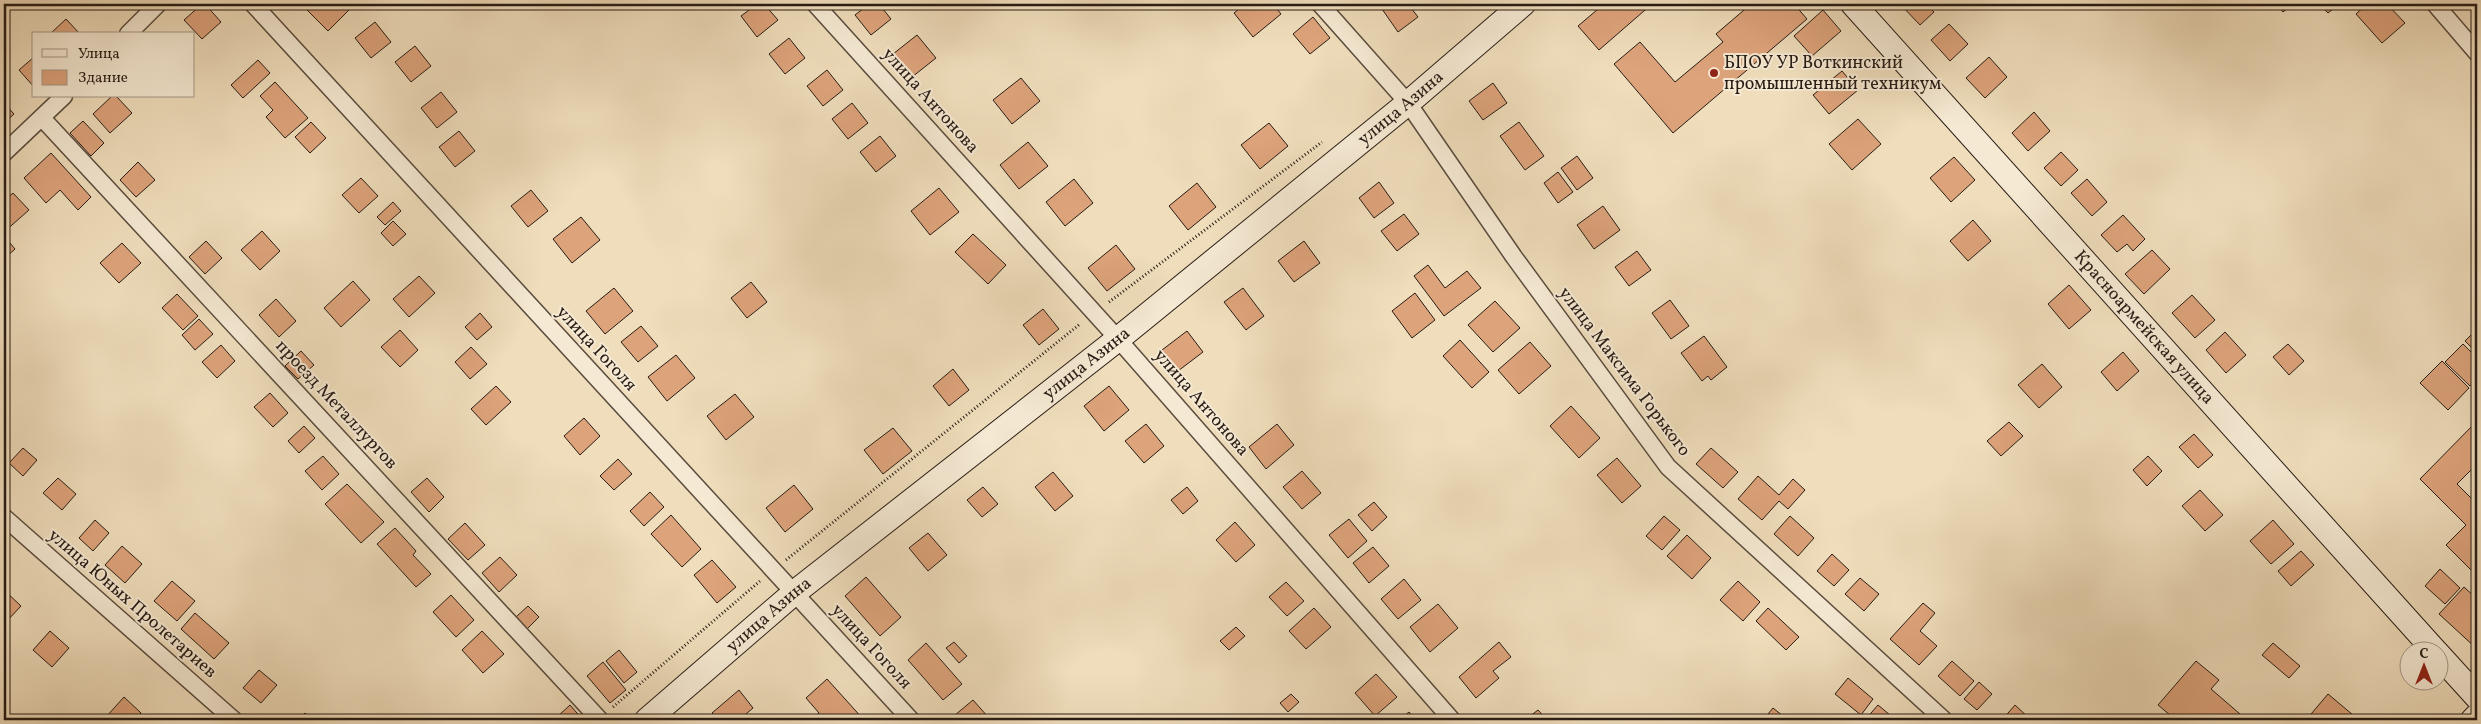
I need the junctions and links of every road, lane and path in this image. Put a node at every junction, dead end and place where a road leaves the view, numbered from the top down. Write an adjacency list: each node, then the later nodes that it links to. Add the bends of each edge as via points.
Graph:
1 (158, 4): 8 (street)
2 (253, 4): 18 (street, улица Гоголя)
3 (815, 4): 15 (street, улица Антонова)
4 (1320, 4): 11 (street, улица Максима Горького)
5 (1523, 4): 11 (main road, улица Азина)
6 (1853, 4): 20 (main road, Красноармейская улица)
7 (2434, 4): 9 (street)
8 (130, 32)
9 (2477, 52)
10 (62, 98): 12 (street)
11 (1408, 103): 16 (main road, улица Азина); 29 (street, улица Максима Горького, via 1520,265 1668,467)
12 (42, 118): 14 (street); 25 (street, проезд Металлургов)
13 (1323, 141): 15 (path)
14 (4, 153)
15 (1094, 313): 16 (street, улица Антонова); 18 (path)
16 (1118, 339): 19 (main road, улица Азина); 28 (street, улица Антонова)
17 (4, 518): 24 (street, улица Юных Пролетариев)
18 (773, 570): 19 (street, улица Гоголя); 25 (path)
19 (794, 594): 26 (main road, улица Азина); 27 (street, улица Гоголя)
20 (2427, 642)
21 (2448, 665): 22 (main road, Красноармейская улица)
22 (2477, 697)
23 (2477, 716): 30 (main road)
24 (234, 720)
25 (600, 720)
26 (646, 720)
27 (911, 720)
28 (1452, 720)
29 (1944, 720)
30 (2474, 720)

